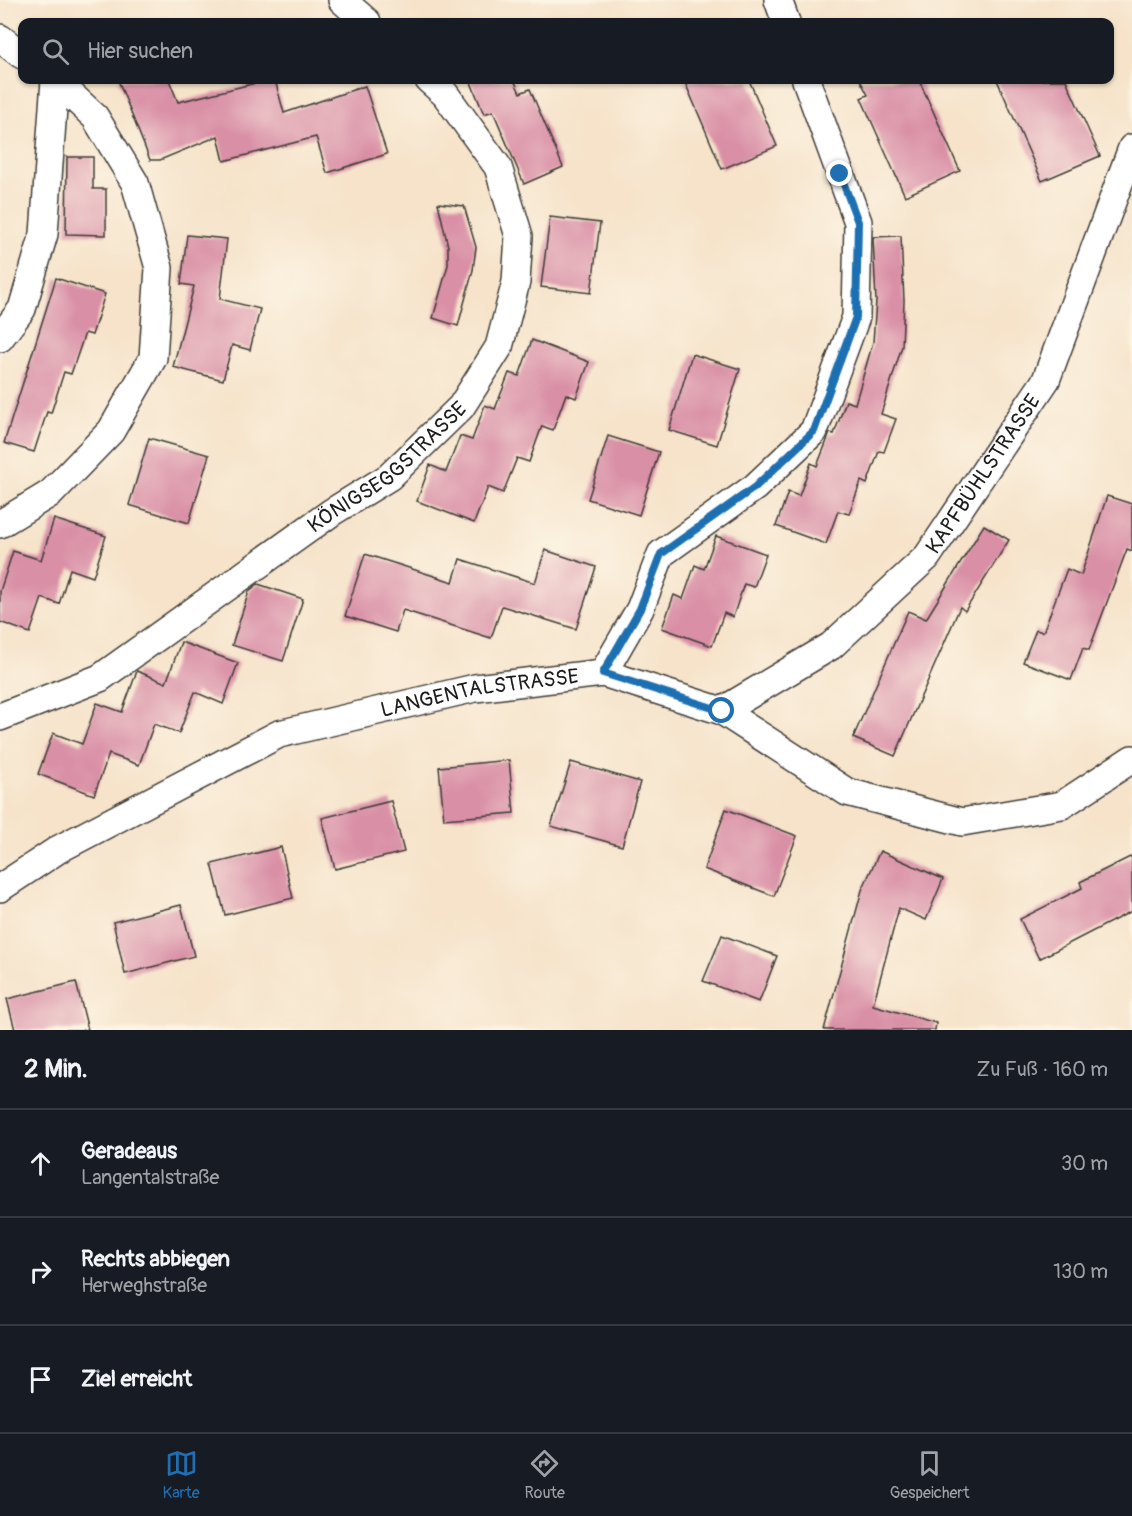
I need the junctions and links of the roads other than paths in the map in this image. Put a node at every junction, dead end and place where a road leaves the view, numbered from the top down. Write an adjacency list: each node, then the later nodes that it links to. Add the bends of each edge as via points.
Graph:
1 (342, 0): 3 (street)
2 (778, 0): 4 (street)
3 (362, 18)
4 (785, 18)
5 (0, 38): 6 (street)
6 (18, 52)
7 (55, 84): 12 (street, via 44,234 22,309)
8 (59, 84): 13 (street, via 95,117 135,183 159,268 153,358 111,431 51,493)
9 (434, 84): 16 (street, KÖNIGSEGGSTRASSE, via 498,167 519,236 516,282 500,347 461,407 389,477 332,512 100,678)
10 (807, 84): 14 (street, via 858,222 856,317 814,431 755,487 661,554 640,609)
11 (1132, 148): 15 (street, KAPFBÜHLSTRASSE, via 1046,380 927,557 831,646)
12 (0, 338)
13 (0, 524)
14 (603, 673): 15 (street, LANGENTALSTRASSE); 18 (street, LANGENTALSTRASSE, via 475,688 279,734 59,849)
15 (722, 711): 17 (street, LANGENTALSTRASSE, via 847,792 963,822 1062,805)
16 (0, 717)
17 (1132, 759)
18 (0, 888)

